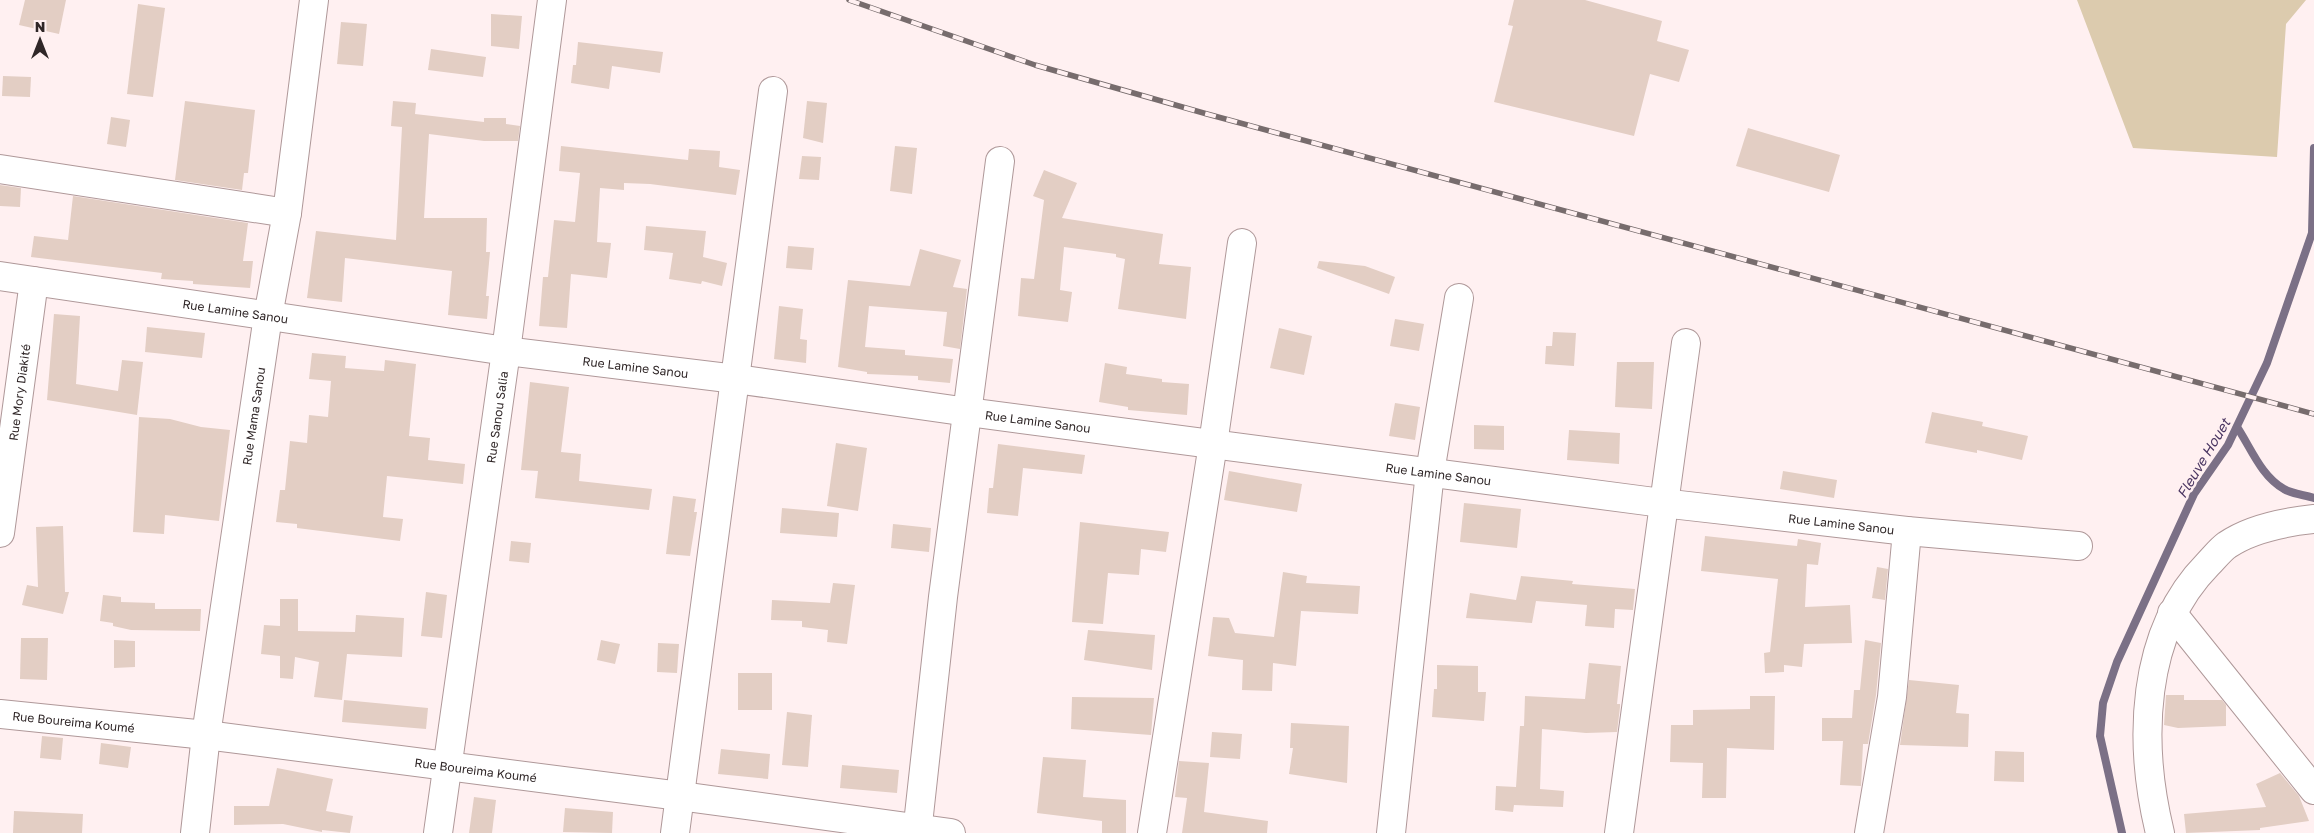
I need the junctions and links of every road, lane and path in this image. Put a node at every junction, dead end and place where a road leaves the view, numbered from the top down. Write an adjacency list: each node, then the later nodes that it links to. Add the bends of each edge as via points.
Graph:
1 (314, 0): 6 (street, Rue Mama Sanou)
2 (552, 0): 13 (street, Rue Sanou Salia)
3 (773, 91): 14 (street)
4 (1000, 161): 15 (street)
5 (0, 169): 6 (street)
6 (287, 213): 11 (street, Rue Mama Sanou)
7 (1242, 243): 16 (street)
8 (0, 276): 9 (street, Rue Lamine Sanou)
9 (34, 281): 11 (street, Rue Lamine Sanou); 21 (street, Rue Mory Diakité)
10 (1459, 298): 17 (street)
11 (268, 316): 13 (street, Rue Lamine Sanou); 25 (street, Rue Mama Sanou)
12 (1686, 343): 18 (street)
13 (506, 351): 14 (street, Rue Lamine Sanou); 26 (street, Rue Sanou Salia)
14 (736, 379): 15 (street, Rue Lamine Sanou); 28 (street)
15 (968, 412): 16 (street, Rue Lamine Sanou); 29 (street)
16 (1213, 444): 17 (street, Rue Lamine Sanou); 34 (street)
17 (1430, 472): 18 (street, Rue Lamine Sanou); 35 (street)
18 (1662, 503): 20 (street, Rue Lamine Sanou); 36 (street)
19 (2314, 519): 23 (street, via 2264,527 2227,545 2196,576)
20 (1907, 530): 22 (street, Rue Lamine Sanou); 37 (street, via 1892,697)
21 (0, 534)
22 (2078, 546)
23 (2172, 613): 27 (street); 38 (street, via 2158,653 2149,696 2150,780)
24 (0, 714): 25 (street, Rue Boureima Koumé)
25 (206, 735): 26 (street, Rue Boureima Koumé); 30 (street, Rue Mama Sanou)
26 (448, 766): 28 (street, Rue Boureima Koumé); 31 (street, Rue Sanou Salia)
27 (2314, 790)
28 (680, 796): 29 (street, Rue Boureima Koumé); 32 (street)
29 (917, 831): 33 (street, Rue Boureima Koumé)
30 (195, 833)
31 (438, 833)
32 (675, 833)
33 (951, 833)
34 (1152, 833)
35 (1391, 833)
36 (1619, 833)
37 (1869, 833)
38 (2160, 833)

